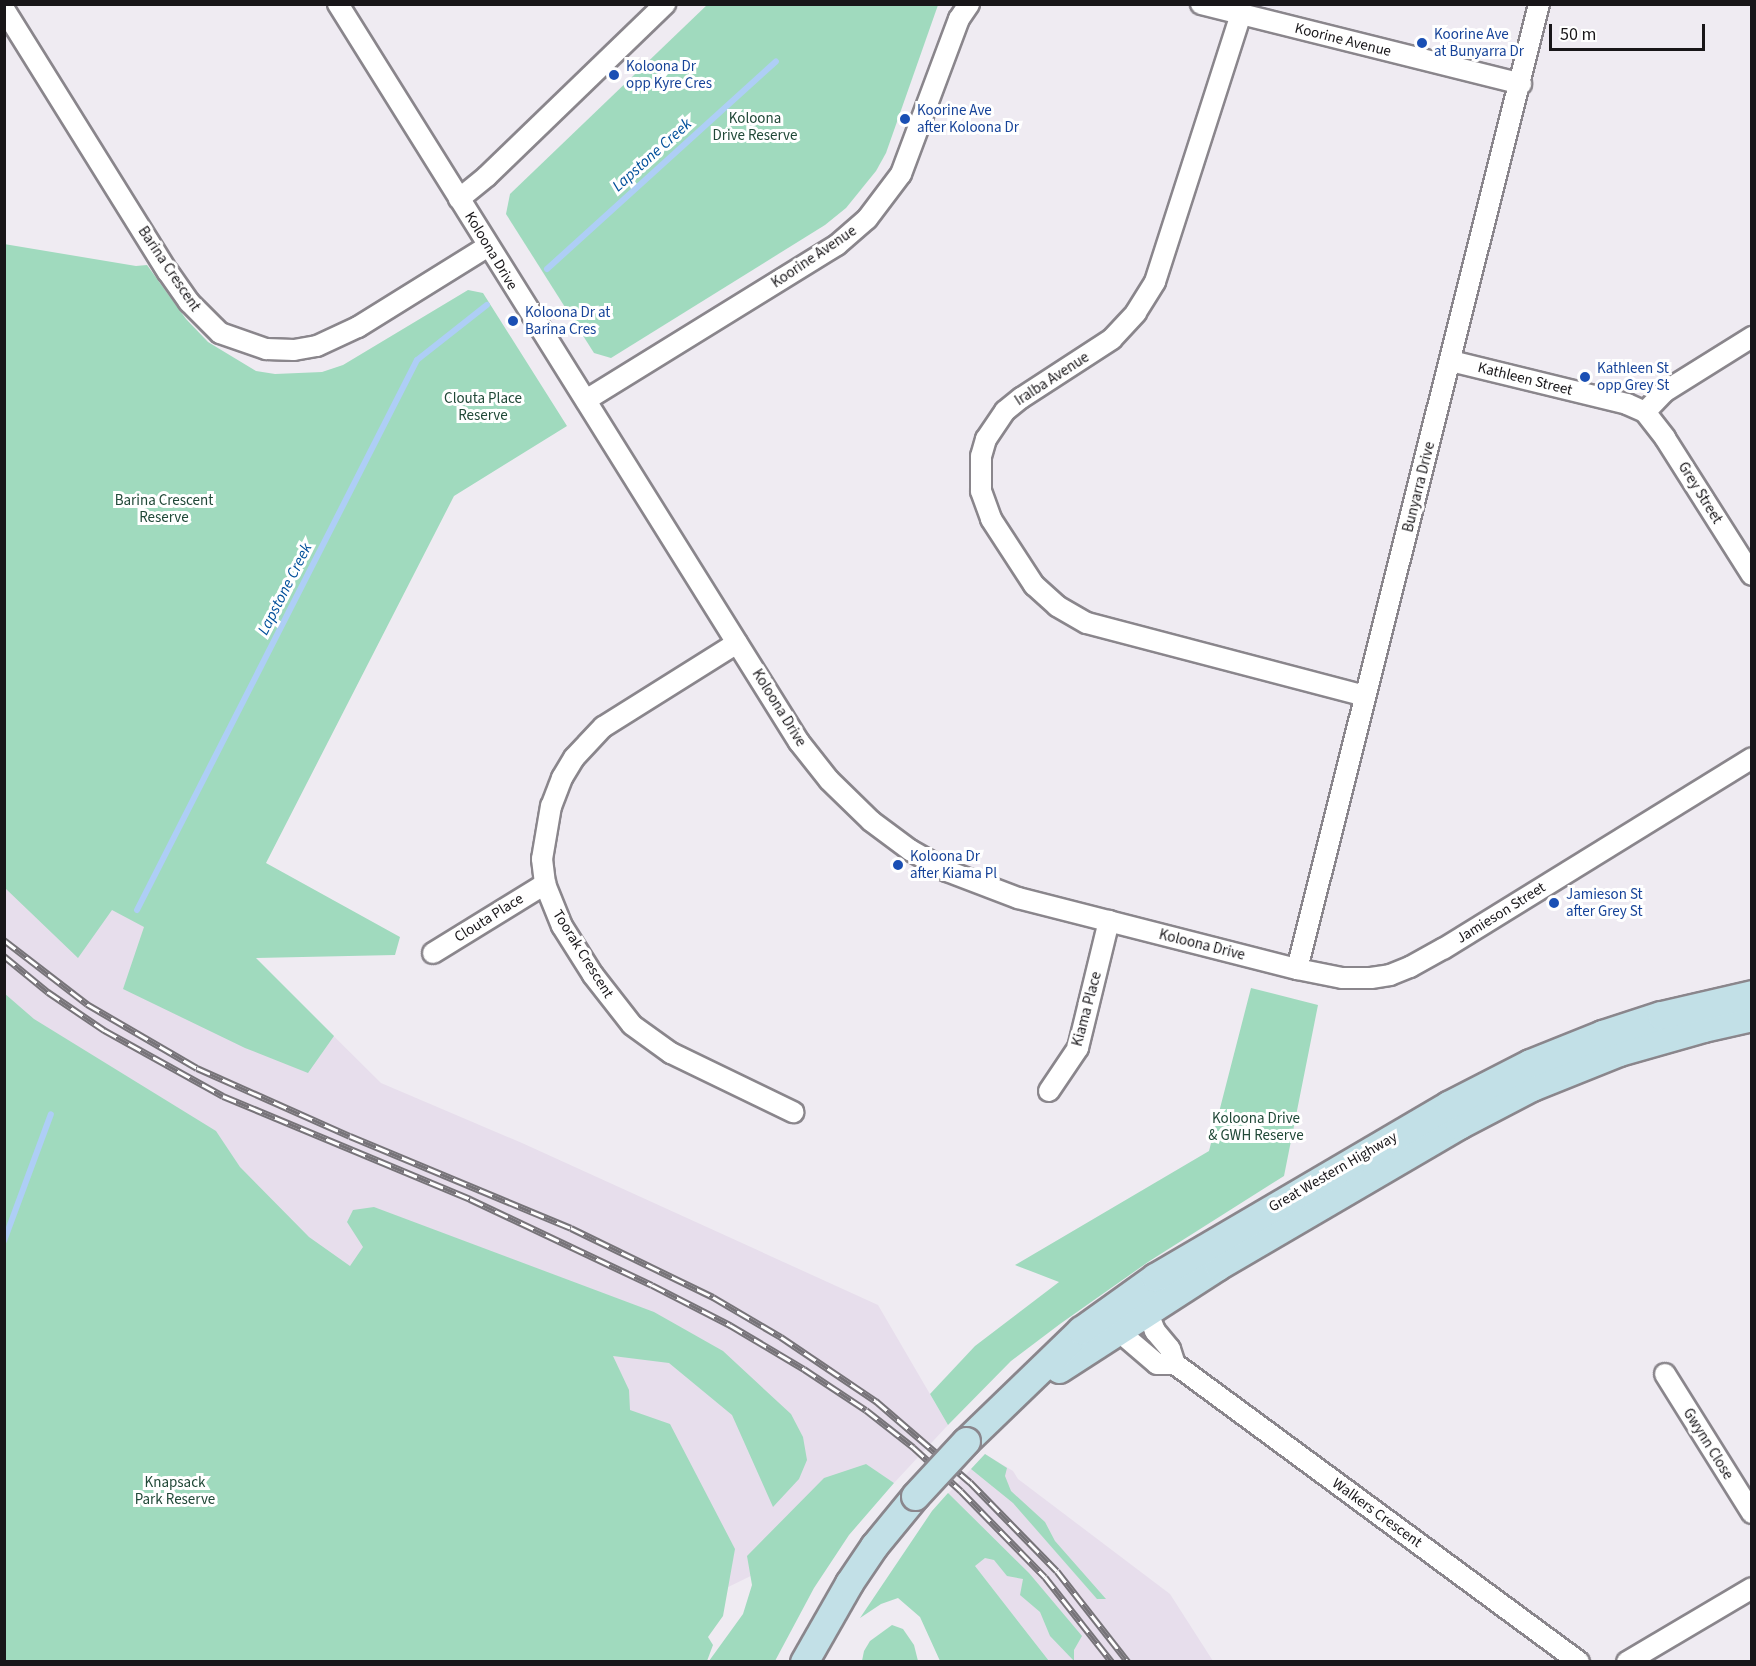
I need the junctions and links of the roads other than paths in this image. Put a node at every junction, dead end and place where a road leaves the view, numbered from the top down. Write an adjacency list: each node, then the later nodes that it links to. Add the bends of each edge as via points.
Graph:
1 (338, 4): 9 (street, Koloona Drive)
2 (665, 4): 9 (street, Koloona Drive)
3 (969, 4): 13 (street, Koorine Avenue, via 959,20 901,174 867,219 837,245)
4 (1201, 4): 7 (street, Koorine Avenue)
5 (1539, 4): 8 (street, Bunyarra Drive)
6 (4, 9): 10 (street, Barina Crescent, via 168,272 189,302 220,333 266,348 294,350 317,346 358,327)
7 (1241, 14): 8 (street, Koorine Avenue); 17 (street, Iralba Avenue, via 1155,282 1136,313 1112,339 1005,411 986,439 981,456 981,491 991,519 1034,585 1078,618 1104,629)
8 (1521, 84): 12 (street, Bunyarra Drive)
9 (459, 199): 10 (street, Koloona Drive)
10 (488, 246): 13 (street, Koloona Drive)
11 (1752, 337): 14 (street, via 1664,392)
12 (1451, 361): 14 (street, Kathleen Street, via 1627,404); 17 (street, Bunyarra Drive)
13 (586, 400): 16 (street, Koloona Drive)
14 (1645, 412): 15 (street, Grey Street)
15 (1752, 575)
16 (737, 643): 19 (street, Toorak Crescent, via 603,728 574,758 551,806 543,857); 20 (street, Koloona Drive, via 817,767 854,806 891,836 972,883)
17 (1365, 696): 22 (street, Bunyarra Drive)
18 (1752, 758): 22 (street, Jamieson Street, via 1410,967 1390,975 1356,979)
19 (545, 884): 21 (street, Clouta Place); 26 (street, Toorak Crescent, via 562,926 592,975 632,1025 671,1053)
20 (1109, 921): 22 (street, Koloona Drive); 25 (street, Kiama Place, via 1078,1048)
21 (433, 953)
22 (1297, 969)
23 (1752, 994): 28 (main road, Great Western Highway, via 1651,1018 1530,1063 1448,1105 1155,1277)
24 (1752, 1017): 27 (main road, Great Western Highway, via 1619,1052 1532,1087 1449,1131)
25 (1049, 1091)
26 (793, 1112)
27 (1148, 1311): 28 (main road, Great Western Highway); 29 (street, Walkers Crescent)
28 (1109, 1322): 29 (street, Walkers Crescent, via 1157,1364); 33 (main road, Great Western Highway, bridge, via 1041,1365 915,1496 849,1583)
29 (1175, 1364): 34 (street, Walkers Crescent)
30 (1665, 1374): 31 (street, Gwynn Close)
31 (1752, 1513)
32 (1752, 1588): 35 (street)
33 (804, 1662)
34 (1579, 1662)
35 (1627, 1662)

